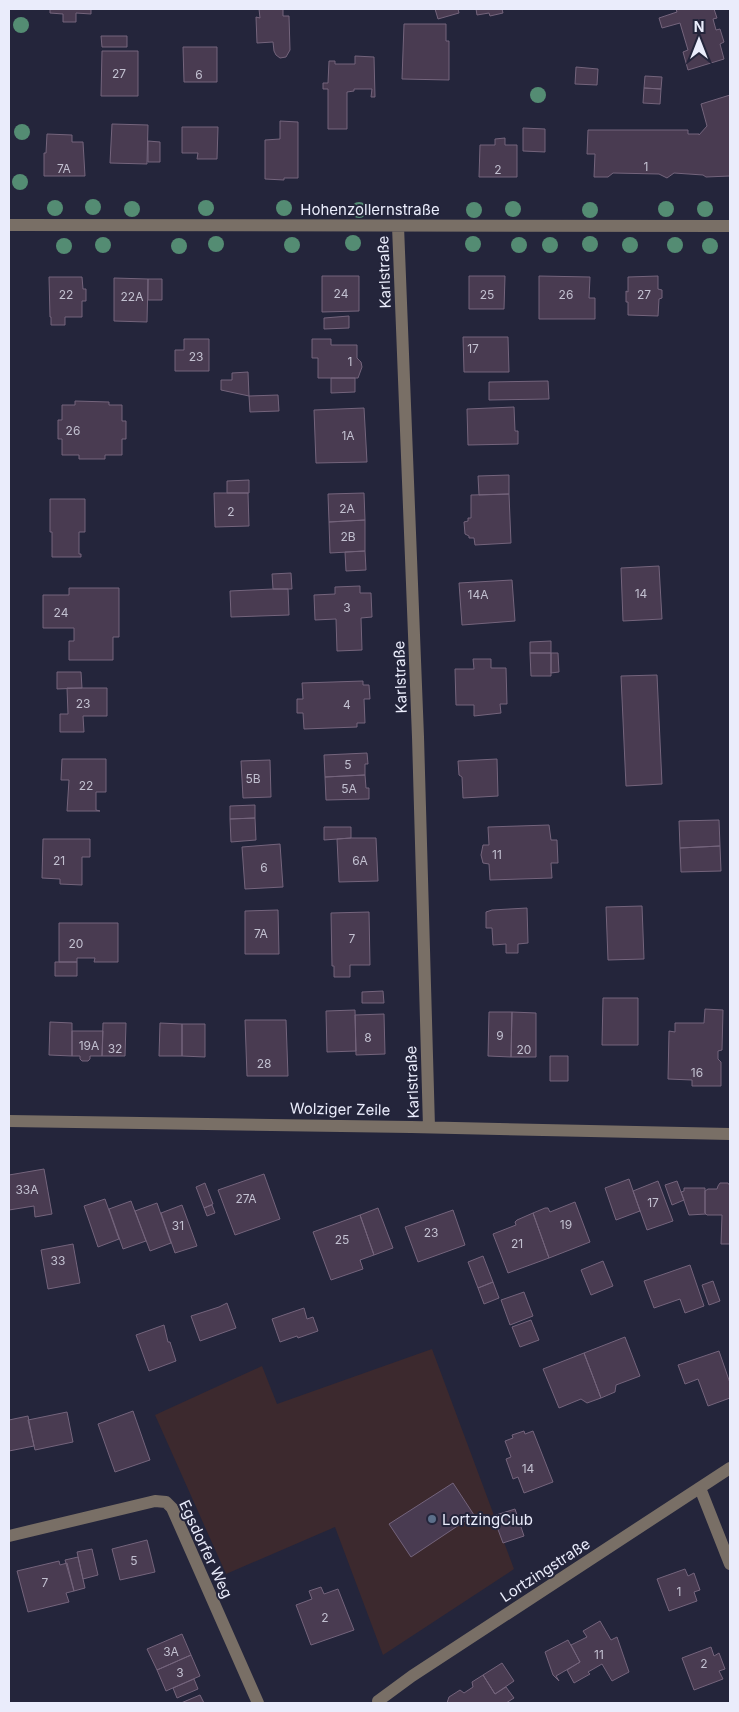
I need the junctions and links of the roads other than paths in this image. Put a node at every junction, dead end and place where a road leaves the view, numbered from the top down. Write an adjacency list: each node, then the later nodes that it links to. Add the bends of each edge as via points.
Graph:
1 (9, 225): 2 (street, Hohenzollernstraße)
2 (398, 226): 3 (street, Hohenzollernstraße); 5 (street, Karlstraße)
3 (730, 226)
4 (9, 1121): 5 (street, Wolziger Zeile)
5 (430, 1127): 6 (street, Wolziger Zeile)
6 (730, 1134)
7 (730, 1468): 8 (street, Lortzingstraße)
8 (700, 1488): 10 (street); 11 (street, Lortzingstraße, via 412,1676)
9 (9, 1536): 12 (street, Egsdorfer Weg, via 155,1501 166,1502 172,1508)
10 (730, 1564)
11 (379, 1702)
12 (258, 1703)

